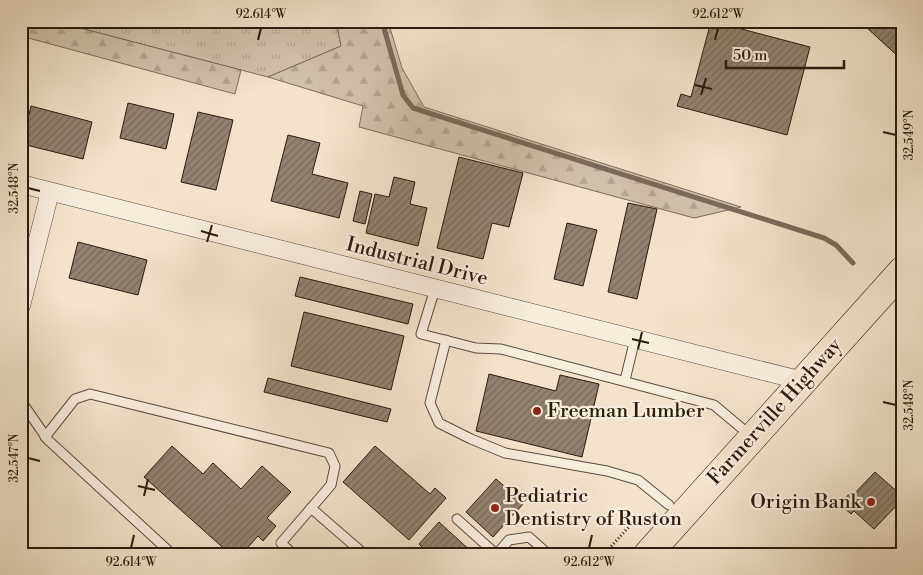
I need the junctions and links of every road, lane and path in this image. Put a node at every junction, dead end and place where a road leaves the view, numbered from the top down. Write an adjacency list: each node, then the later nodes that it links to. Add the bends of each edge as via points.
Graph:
1 (21, 184): 2 (street, Industrial Drive)
2 (50, 192): 4 (street, Industrial Drive); 5 (street)
3 (902, 271): 9 (main road, Farmerville Highway)
4 (434, 288): 6 (street, Industrial Drive); 7 (lane, via 422,334)
5 (21, 306)
6 (635, 339): 8 (lane); 9 (street, Industrial Drive)
7 (446, 340): 8 (lane, via 476,348 502,349); 13 (lane, via 430,403 439,423 505,453 607,471 638,480)
8 (625, 380): 12 (lane, via 714,405)
9 (803, 382): 12 (main road, Farmerville Highway)
10 (21, 401): 11 (lane)
11 (45, 437): 14 (lane, via 75,399 90,394 322,450 334,459 335,473 331,485); 17 (lane)
12 (752, 437): 23 (main road, Farmerville Highway)
13 (669, 505)
14 (311, 508): 18 (lane, via 281,543); 19 (lane)
15 (638, 517): 22 (path)
16 (457, 519): 20 (lane)
17 (172, 554)
18 (293, 554)
19 (364, 554)
20 (496, 554): 21 (lane, via 510,540 529,537)
21 (548, 554)
22 (604, 554)
23 (648, 554)

